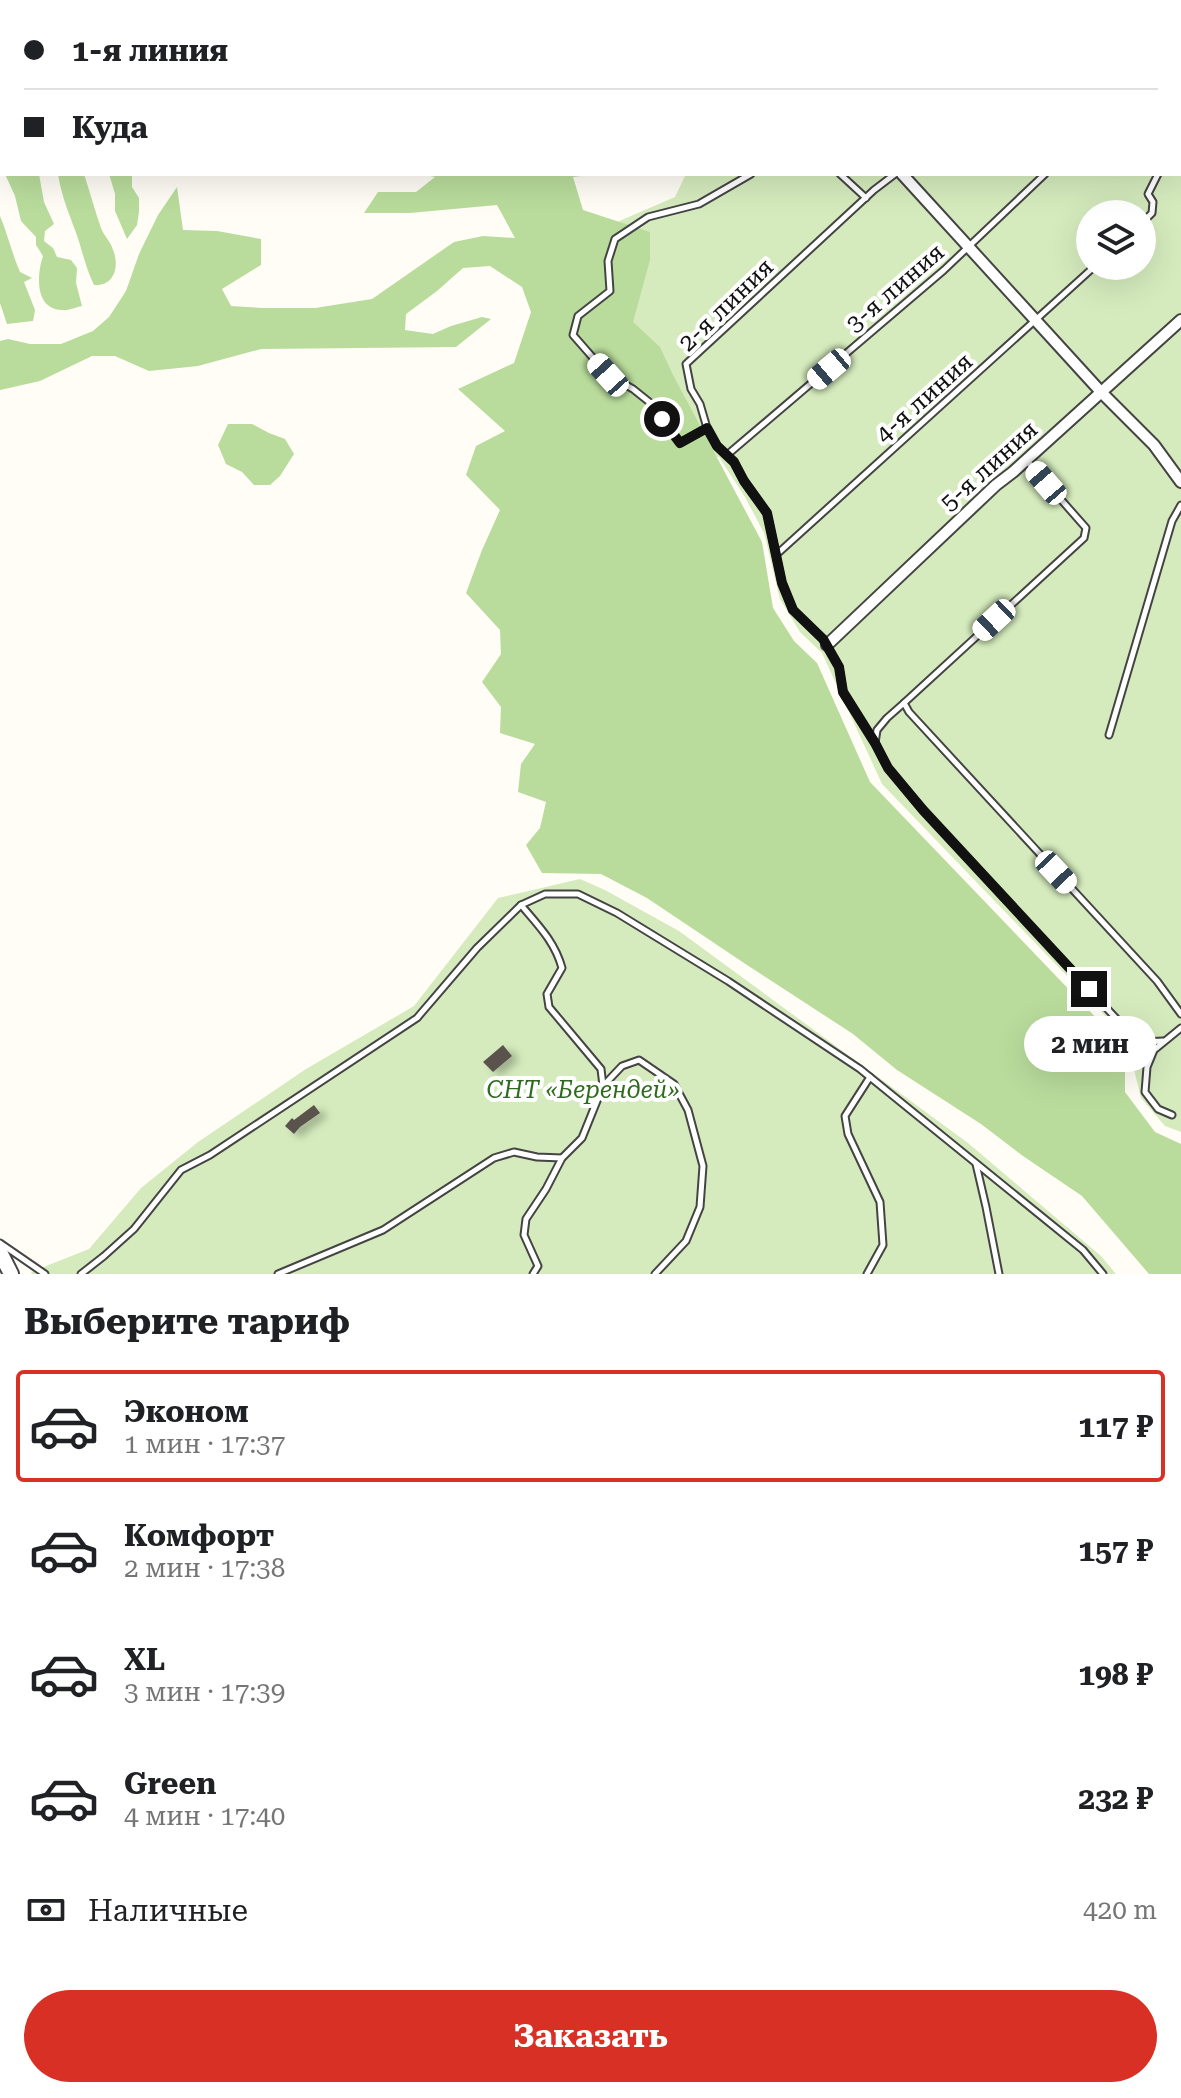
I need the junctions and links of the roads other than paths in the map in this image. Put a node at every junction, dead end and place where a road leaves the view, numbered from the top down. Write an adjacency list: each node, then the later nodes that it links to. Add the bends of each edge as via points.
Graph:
1 (748, 176): 14 (lane, via 699,204 648,217 615,239 608,261 610,291 578,316 573,335 608,375 653,405 680,443)
2 (842, 176): 7 (lane)
3 (893, 176): 7 (lane, 2-я линия)
4 (904, 176): 9 (street)
5 (1043, 176): 9 (lane, 3-я линия)
6 (1157, 176): 8 (lane, via 1148,194)
7 (866, 198): 14 (lane, 2-я линия, via 686,364)
8 (1152, 200)
9 (969, 247): 11 (street); 15 (lane, 3-я линия)
10 (1080, 280): 11 (lane, 4-я линия)
11 (1036, 320): 13 (street); 19 (lane, 4-я линия)
12 (1181, 320): 13 (street, 5-я линия)
13 (1101, 392): 16 (street, 5-я линия); 17 (street, via 1154,445)
14 (707, 428): 15 (lane, 2-я линия)
15 (727, 455): 19 (lane, 2-я линия, via 767,513)
16 (1026, 460): 20 (street, 5-я линия); 21 (lane, via 1086,528 1084,538)
17 (1181, 482)
18 (1181, 505): 22 (lane)
19 (775, 556): 20 (lane, 2-я линия, via 793,610)
20 (827, 645): 23 (lane, 2-я линия, via 839,667 843,692)
21 (904, 703): 23 (lane, via 877,730); 25 (lane, via 1157,981)
22 (1109, 735)
23 (875, 743): 27 (lane, 2-я линия, via 923,810 1125,1028 1144,1042)
24 (521, 905): 28 (lane, via 545,894 578,894 728,981); 29 (lane, via 557,951 562,968 547,994 549,1007 601,1069); 37 (lane, via 417,1018 181,1170 134,1229)
25 (1181, 1014)
26 (1181, 1028): 27 (lane)
27 (1163, 1041): 30 (lane, via 1147,1067 1145,1092 1158,1109)
28 (870, 1077): 32 (lane); 41 (lane, via 845,1116 848,1134 880,1202 883,1245)
29 (603, 1086): 31 (lane, via 582,1138); 40 (lane, via 622,1066 639,1060 674,1084 688,1110 703,1166 700,1207 686,1241)
30 (1172, 1115)
31 (562, 1158): 38 (lane, via 514,1152 494,1158 383,1230); 39 (lane, via 526,1219 524,1235 538,1266)
32 (975, 1163): 42 (lane); 43 (lane, via 1083,1250)
33 (0, 1243): 36 (lane)
34 (0, 1252): 35 (street)
35 (11, 1274)
36 (45, 1274)
37 (81, 1274)
38 (278, 1274)
39 (533, 1274)
40 (655, 1274)
41 (867, 1274)
42 (999, 1274)
43 (1103, 1274)

